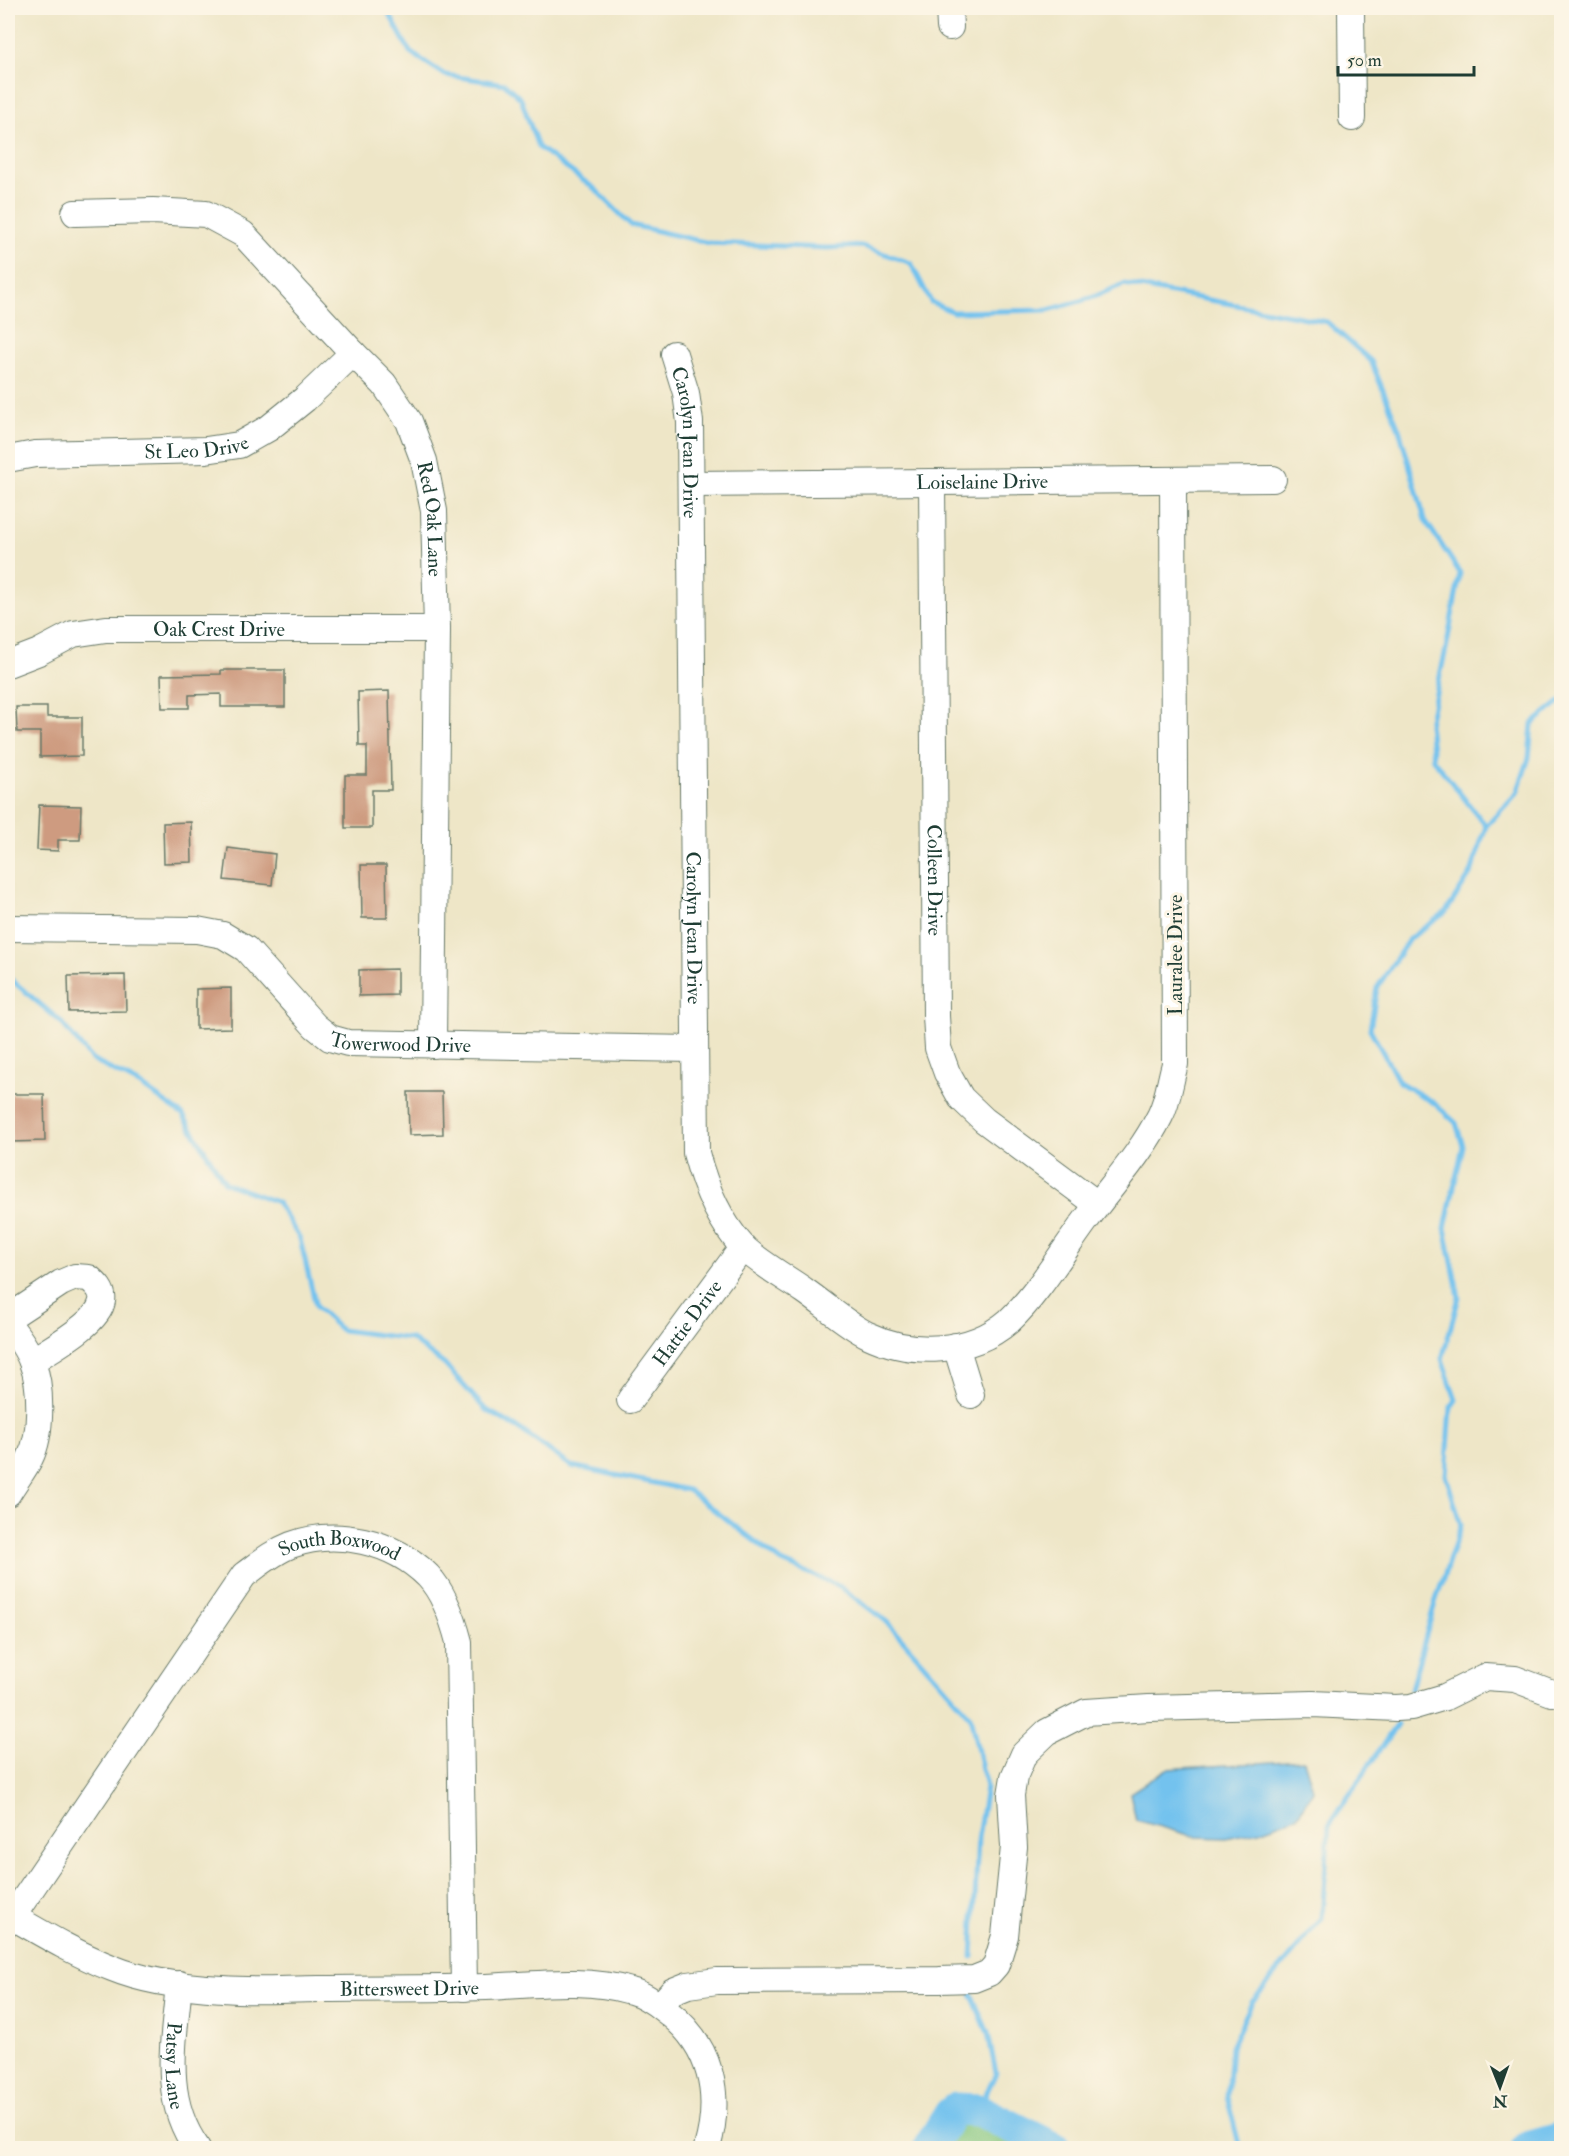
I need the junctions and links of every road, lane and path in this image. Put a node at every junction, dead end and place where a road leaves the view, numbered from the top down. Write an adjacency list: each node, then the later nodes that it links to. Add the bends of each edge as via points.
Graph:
1 (1351, 8): 2 (street)
2 (1352, 118)
3 (75, 213): 4 (street, Red Oak Lane, via 206,214 243,234)
4 (353, 353): 6 (street, St Leo Drive, via 305,399 269,428 239,445 206,450 35,454); 11 (street, Red Oak Lane, via 384,384 409,422 424,460 434,511)
5 (674, 354): 10 (street, Carolyn Jean Drive, via 690,422)
6 (8, 459)
7 (1273, 479): 8 (street, Loiselaine Drive)
8 (1173, 480): 9 (street, Loiselaine Drive); 16 (street, Lauralee Drive, via 1175,1064 1161,1115)
9 (932, 482): 10 (street, Loiselaine Drive); 16 (street, Colleen Drive, via 938,1048 961,1098 984,1120)
10 (691, 484): 15 (street, Carolyn Jean Drive)
11 (437, 628): 12 (street, Oak Crest Drive, via 106,629 73,634); 14 (street, Red Oak Lane)
12 (8, 664)
13 (8, 928): 14 (street, Towerwood Drive, via 197,930 223,935 246,949 330,1038 348,1043)
14 (433, 1046): 15 (street, Towerwood Drive)
15 (694, 1049): 17 (street, Carolyn Jean Drive, via 696,1154 717,1211)
16 (1097, 1204): 20 (street, Lauralee Drive, via 1008,1321 981,1338)
17 (743, 1247): 20 (street, Carolyn Jean Drive, via 866,1335 892,1345 925,1350); 23 (street, Hattie Drive)
18 (8, 1318): 21 (street, via 75,1277 89,1278 99,1287 102,1300 97,1314)
19 (8, 1324): 21 (street)
20 (956, 1346): 22 (street)
21 (32, 1361): 24 (street, via 39,1406 37,1433 31,1456)
22 (970, 1395)
23 (630, 1400)
24 (8, 1493)
25 (1562, 1692): 29 (street, via 1552,1693 1515,1679 1485,1677 1445,1697 1411,1707 1313,1704 1086,1712 1047,1732 1024,1754 1014,1777 1014,1847 1005,1936 996,1965 989,1973 950,1979 717,1981 673,1991)
26 (9, 1918): 27 (street, Bittersweet Drive, via 113,1968); 28 (street, South Boxwood, via 244,1575 291,1545 346,1537 388,1549 411,1563 428,1576 453,1618 459,1642)
27 (179, 1984): 28 (street, Bittersweet Drive, via 224,1989); 30 (street, Patsy Lane, via 173,2095)
28 (464, 1988): 29 (street, Bittersweet Drive, via 611,1986 634,1991)
29 (660, 2006): 31 (street, Bittersweet Drive, via 691,2034 703,2054 714,2113)
30 (195, 2146)
31 (707, 2148)

